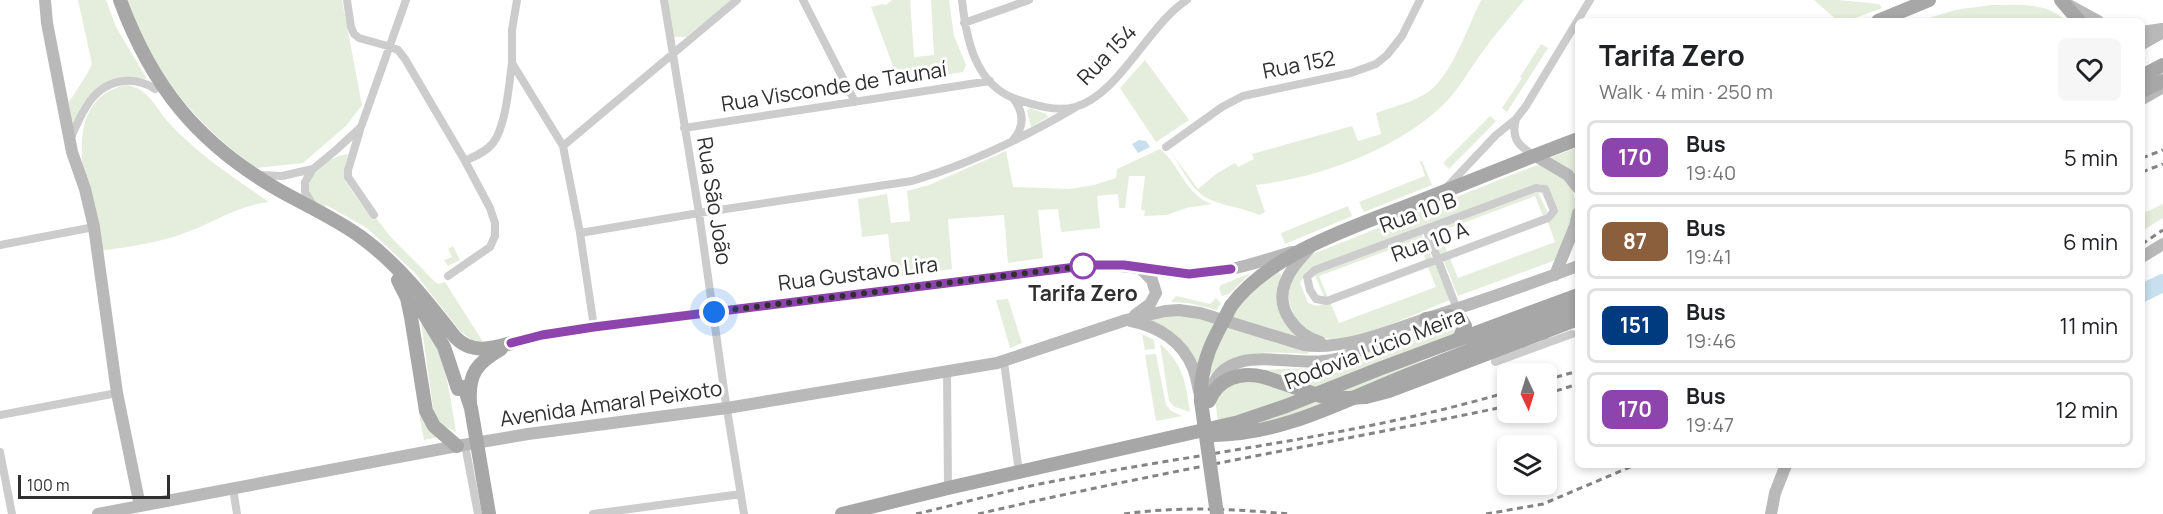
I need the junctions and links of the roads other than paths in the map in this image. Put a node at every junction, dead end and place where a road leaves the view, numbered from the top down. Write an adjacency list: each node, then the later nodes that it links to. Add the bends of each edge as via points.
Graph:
1 (45, 0): 45 (main road)
2 (110, 0): 35 (main road)
3 (120, 0): 52 (main road, via 142,51 177,106 204,136)
4 (347, 0): 27 (street, via 354,34)
5 (406, 0): 27 (street)
6 (517, 0): 29 (street)
7 (664, 0): 28 (street, Rua São João)
8 (737, 0): 28 (street)
9 (803, 0): 39 (street)
10 (962, 0): 22 (street, Rua 154)
11 (1029, 0): 22 (street)
12 (1187, 0): 40 (street, Rua 154, via 1168,16 1109,85)
13 (1419, 0): 48 (street, Rua 152, via 1402,36 1376,64 1243,96)
14 (1590, 0): 18 (street)
15 (1929, 0): 17 (main road)
16 (2061, 0): 20 (main road); 21 (main road)
17 (1909, 3): 19 (main road)
18 (1579, 18)
19 (1883, 18)
20 (2076, 18)
21 (2093, 18)
22 (964, 23): 32 (street, Rua 154, via 974,57)
23 (1575, 25): 41 (street)
24 (2163, 30): 25 (main road); 26 (main road)
25 (2145, 32)
26 (2145, 42)
27 (391, 47): 42 (street); 50 (street, via 405,59)
28 (672, 54): 43 (street, Rua São João); 47 (street)
29 (512, 63): 47 (street); 50 (street, via 501,127 494,142)
30 (2163, 66): 31 (main road)
31 (2145, 75)
32 (990, 81): 38 (street, Rua 154); 39 (street, Rua Visconde de Taunaí)
33 (2163, 81): 36 (main road)
34 (2163, 87): 37 (main road)
35 (155, 89): 45 (street, via 136,81 106,86 89,102); 72 (main road, via 181,124 211,152 254,182 351,238)
36 (2145, 90)
37 (2145, 97)
38 (1013, 98): 40 (street, Rua 154, via 1051,107); 46 (street, via 1022,121)
39 (855, 102): 43 (street, Rua Visconde de Taunaí)
40 (1076, 107): 46 (street)
41 (1516, 119): 49 (street, via 1516,140); 54 (street)
42 (361, 127): 51 (street); 58 (street, via 348,177)
43 (684, 128): 57 (street, Rua São João)
44 (1575, 139): 49 (main road)
45 (69, 141): 60 (main road)
46 (1011, 143): 57 (street, via 902,183)
47 (563, 146): 62 (street)
48 (1166, 147)
49 (1534, 155): 53 (main road, via 1568,176); 54 (main road)
50 (465, 161): 71 (street, via 493,215 495,236 483,254)
51 (313, 169): 52 (street, via 271,177); 56 (street, via 304,189)
52 (253, 174): 56 (main road)
53 (1575, 185)
54 (1443, 192): 65 (main road)
55 (1551, 199): 61 (street, Rua 10 B, via 1545,189 1539,188); 67 (street, Rua 10 A, via 1554,210 1548,218)
56 (319, 212): 74 (main road, via 369,244)
57 (699, 213): 62 (street); 78 (street, Rua São João)
58 (374, 215)
59 (1575, 226): 70 (main road)
60 (94, 227): 64 (street); 93 (main road)
61 (1426, 229): 67 (street); 73 (street, Rua 10 B, via 1315,270 1307,277)
62 (580, 233): 82 (street)
63 (2163, 244): 66 (main road)
64 (0, 245)
65 (1313, 245): 68 (main road, Rua Gustavo Lira, via 1231,269 1189,274); 88 (main road, via 1285,282 1286,313 1301,334); 94 (main road, bridge, via 1268,271 1231,306 1204,367 1201,386)
66 (2145, 255)
67 (1438, 259): 73 (street, Rua 10 A, via 1327,301 1316,299); 76 (street)
68 (1139, 267): 78 (main road, Rua Gustavo Lira, via 1092,265); 80 (main road, via 1152,280 1155,296 1148,306)
69 (1575, 267): 70 (main road)
70 (1555, 274): 76 (main road)
71 (448, 276)
72 (398, 280): 92 (main road, via 435,331); 98 (main road, via 407,298 426,411 434,426)
73 (1310, 290)
74 (420, 294): 87 (main road, via 464,345 481,349); 92 (main road, via 450,344)
75 (1575, 296): 86 (main road, Rodovia Lúcio Meira)
76 (1457, 309): 79 (main road)
77 (1575, 310): 97 (main road, Rodovia Lúcio Meira, via 1314,416 1226,434)
78 (714, 312): 82 (main road, Rua Gustavo Lira); 95 (street, Rua São João)
79 (1426, 319): 83 (main road); 86 (main road, via 1460,318 1465,327)
80 (1126, 320): 88 (main road, via 1185,310 1304,345); 89 (main road, Avenida Amaral Peixoto); 94 (main road, via 1156,329 1175,342 1192,366)
81 (1575, 321): 85 (main road)
82 (594, 327): 87 (main road, Rua Gustavo Lira)
83 (1396, 329): 88 (main road); 94 (main road, via 1356,352 1329,361 1237,363 1215,380)
84 (1572, 334): 85 (street)
85 (1545, 338): 90 (street); 94 (main road, bridge, via 1521,341 1366,397 1324,397 1248,375 1228,379)
86 (1459, 339): 97 (main road, Rodovia Lúcio Meira, via 1286,406)
87 (511, 343): 92 (main road, via 481,362)
88 (1336, 344)
89 (1004, 362): 91 (main road, Avenida Amaral Peixoto); 101 (street)
90 (1495, 362)
91 (947, 371): 95 (main road, Avenida Amaral Peixoto); 103 (street)
92 (464, 387): 109 (main road); 110 (main road, bridge)
93 (117, 393): 96 (street); 105 (main road)
94 (1205, 401): 114 (main road, bridge); 115 (main road)
95 (727, 408): 98 (main road, Avenida Amaral Peixoto); 104 (street, Rua São João)
96 (0, 415)
97 (1185, 435): 101 (main road, Rodovia Lúcio Meira)
98 (461, 445): 102 (main road, Avenida Amaral Peixoto); 109 (street)
99 (0, 452): 106 (street)
100 (1785, 468): 116 (main road)
101 (1019, 472): 103 (main road, Rodovia Lúcio Meira)
102 (233, 488): 105 (main road, Avenida Amaral Peixoto); 108 (street)
103 (948, 488): 113 (main road, Rodovia Lúcio Meira)
104 (741, 494): 111 (street); 112 (street, Rua São João)
105 (140, 506): 107 (main road, Avenida Amaral Peixoto)
106 (12, 514)
107 (98, 514)
108 (237, 514)
109 (479, 514)
110 (489, 514)
111 (593, 514)
112 (744, 514)
113 (842, 514)
114 (1217, 514)
115 (1225, 514)
116 (1771, 514)

